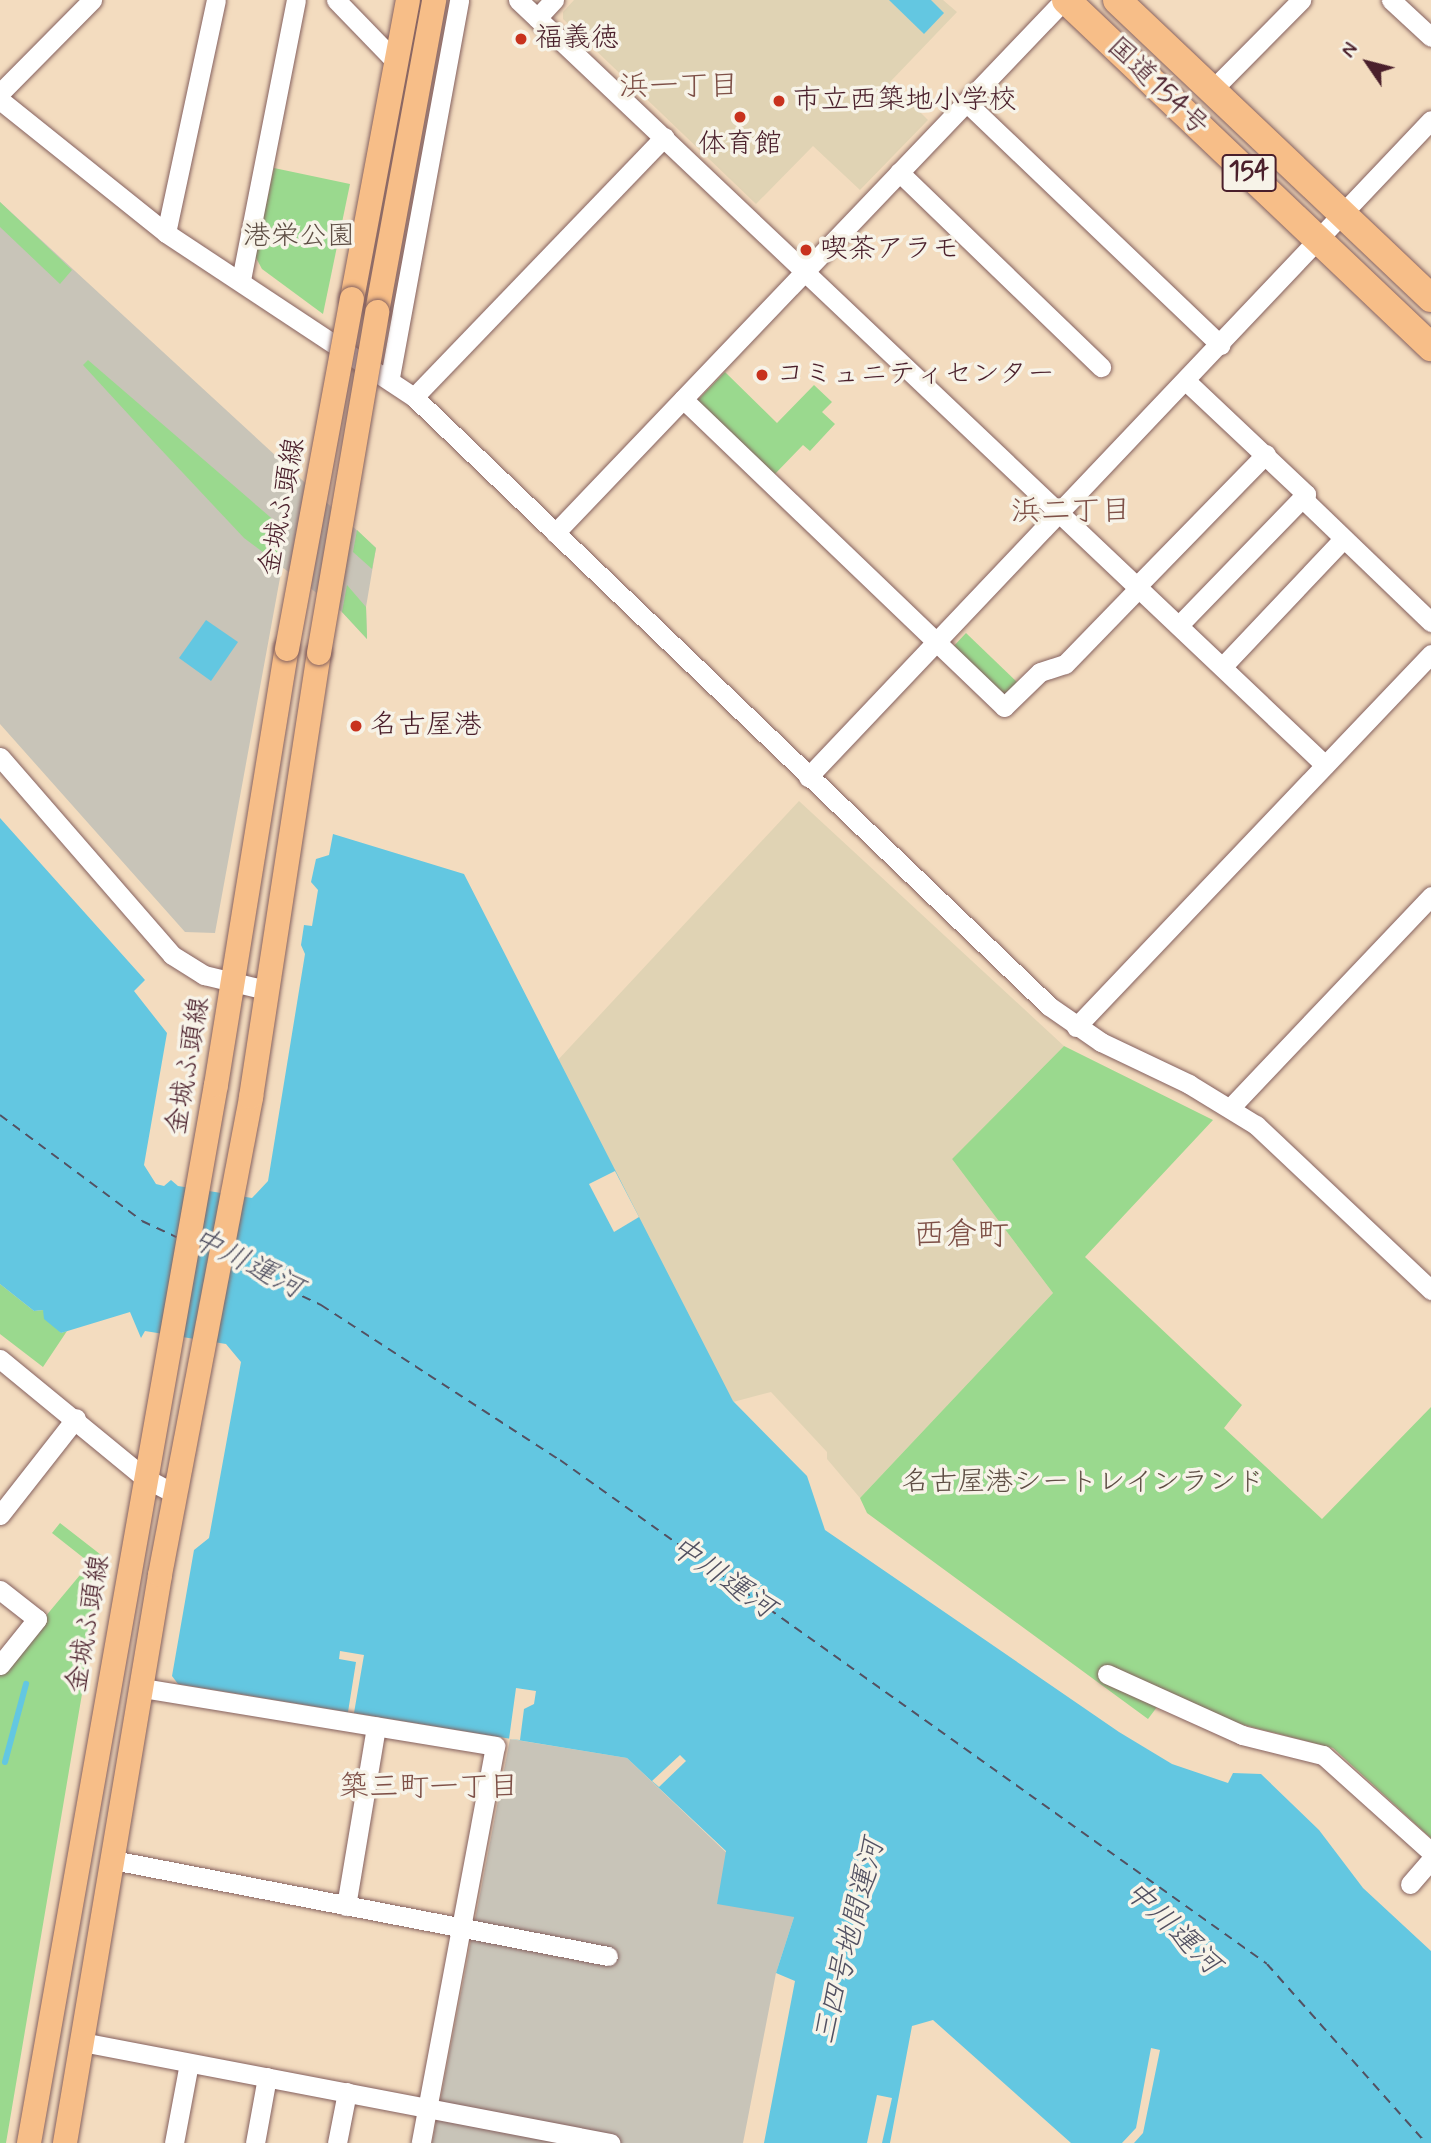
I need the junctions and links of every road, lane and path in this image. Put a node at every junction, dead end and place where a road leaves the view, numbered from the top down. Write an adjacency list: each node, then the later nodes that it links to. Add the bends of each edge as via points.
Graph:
1 (92, 0): 18 (street)
2 (216, 0): 25 (street)
3 (296, 0): 28 (street)
4 (335, 0): 16 (street)
5 (408, 0): 16 (main road, 金城ふ頭線)
6 (434, 0): 53 (main road, 金城ふ頭線, bridge, via 319,653)
7 (460, 0): 33 (street)
8 (518, 0): 14 (street)
9 (554, 0): 14 (street)
10 (1065, 0): 20 (street); 26 (highway, 国道154号 / 154)
11 (1117, 0): 17 (highway, 国道154号 / 154)
12 (1301, 0): 17 (street)
13 (1391, 0): 15 (street)
14 (537, 18): 22 (street)
15 (1431, 37)
16 (396, 62): 52 (main road, 金城ふ頭線, bridge, via 287,649)
17 (1212, 90): 24 (highway, 国道154号 / 154)
18 (0, 93)
19 (0, 100): 25 (street)
20 (966, 102): 23 (street); 30 (street)
21 (1431, 120): 24 (street)
22 (664, 137): 27 (street); 35 (street)
23 (899, 172): 27 (street); 32 (street)
24 (1342, 215): 26 (street); 29 (highway, 国道154号 / 154)
25 (166, 233): 28 (street)
26 (1320, 241): 30 (street); 31 (highway, 国道154号 / 154)
27 (806, 270): 36 (street); 39 (street)
28 (241, 281): 33 (street)
29 (1431, 298)
30 (1220, 345): 34 (street)
31 (1431, 347)
32 (1101, 367)
33 (390, 377): 35 (street)
34 (1186, 381): 37 (street); 39 (street)
35 (414, 397): 40 (street)
36 (683, 399): 40 (street); 45 (street)
37 (1266, 454): 38 (street, via 1306,494); 42 (street)
38 (1302, 498): 41 (street); 44 (street)
39 (1061, 511): 42 (street); 45 (street)
40 (555, 533): 50 (street)
41 (1343, 538): 43 (street); 47 (street)
42 (1139, 586): 44 (street); 45 (street, via 1065,664 1040,672 1003,707)
43 (1431, 622)
44 (1179, 625): 47 (street)
45 (936, 643): 50 (street)
46 (1431, 654): 49 (street)
47 (1223, 666): 49 (street)
48 (0, 757): 52 (street, via 172,955 204,975)
49 (1325, 765): 54 (street)
50 (808, 777): 54 (street)
51 (1431, 896): 55 (street)
52 (233, 983): 53 (street); 59 (main road, 金城ふ頭線)
53 (266, 990): 60 (main road, 金城ふ頭線, via 251,1097)
54 (1076, 1027): 55 (street)
55 (1231, 1107): 56 (street)
56 (1431, 1290)
57 (0, 1359): 58 (street)
58 (76, 1418): 59 (street); 61 (street)
59 (145, 1478): 60 (street); 79 (main road, 金城ふ頭線)
60 (175, 1494): 65 (main road, 金城ふ頭線)
61 (0, 1515)
62 (0, 1590): 63 (street, via 37,1619)
63 (0, 1665)
64 (1107, 1674): 67 (street, via 1242,1735 1323,1755)
65 (142, 1688): 66 (street); 68 (main road, 金城ふ頭線)
66 (376, 1726): 71 (street); 72 (street, via 495,1746)
67 (1431, 1852)
68 (113, 1860): 71 (street); 74 (main road, 金城ふ頭線)
69 (1431, 1860): 70 (street)
70 (1409, 1884)
71 (346, 1906): 72 (street)
72 (461, 1928): 73 (street); 78 (street)
73 (608, 1956)
74 (82, 2042): 75 (street); 80 (main road, 金城ふ頭線)
75 (189, 2063): 76 (street); 81 (street)
76 (267, 2077): 77 (street); 82 (street)
77 (347, 2092): 78 (street); 83 (street)
78 (427, 2108): 84 (street); 85 (street)
79 (29, 2143)
80 (65, 2143)
81 (174, 2143)
82 (255, 2143)
83 (337, 2143)
84 (421, 2143)
85 (610, 2143)

